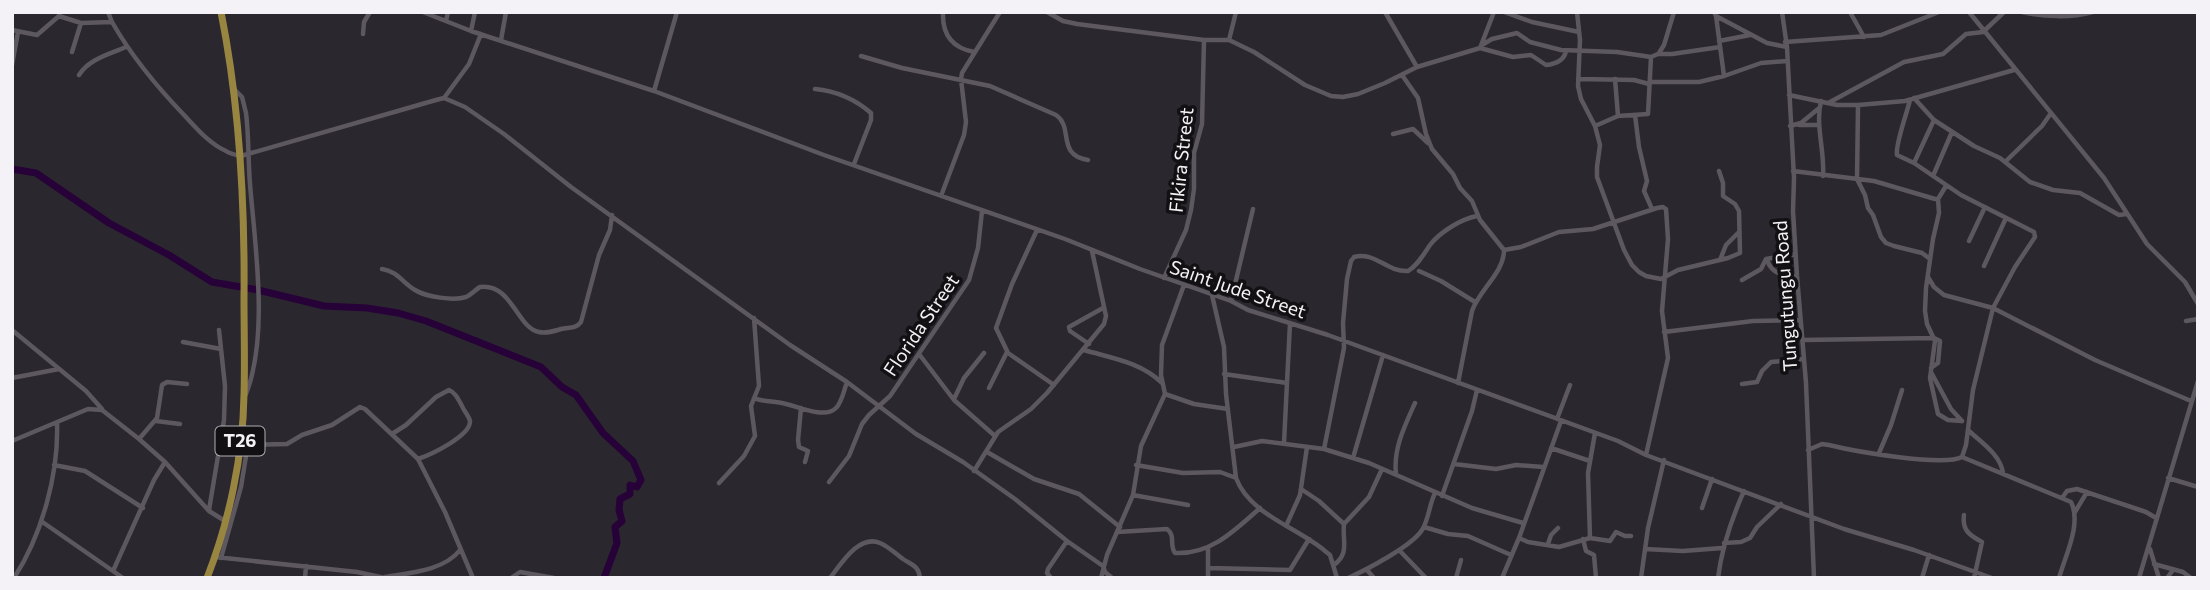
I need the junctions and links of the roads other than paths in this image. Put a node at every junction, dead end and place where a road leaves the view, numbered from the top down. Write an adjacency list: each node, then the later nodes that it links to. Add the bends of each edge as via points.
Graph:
1 (108, 12): 29 (street)
2 (221, 12): 84 (highway, T26)
3 (370, 12): 35 (street)
4 (422, 12): 28 (street, Saint Jude Street)
5 (448, 12): 28 (street)
6 (475, 12): 32 (street)
7 (506, 12): 39 (street)
8 (677, 12): 65 (street)
9 (943, 12): 48 (street, via 952,43)
10 (1000, 12): 48 (street)
11 (1047, 12): 40 (street, via 1077,24)
12 (1236, 12): 41 (street)
13 (1385, 12): 55 (street)
14 (1494, 12): 44 (street)
15 (1504, 12): 33 (street)
16 (1577, 12): 33 (street)
17 (1674, 12): 50 (street)
18 (1782, 12): 43 (street, Tungutungu Road)
19 (1850, 12): 38 (street)
20 (1939, 12): 27 (street)
21 (1969, 12): 34 (street)
22 (2004, 12): 34 (street)
23 (2022, 12): 24 (street, via 2073,16)
24 (2093, 12)
25 (60, 14): 30 (street); 31 (street, via 37,35)
26 (1715, 14): 37 (street); 42 (street)
27 (1930, 14): 38 (street, via 1898,30)
28 (446, 21): 32 (street, Saint Jude Street)
29 (112, 22): 30 (street); 45 (street)
30 (81, 23): 47 (street)
31 (15, 31): 54 (street)
32 (471, 31): 36 (street, Saint Jude Street)
33 (1579, 32): 49 (street)
34 (1983, 32): 56 (street); 70 (street, via 1966,34 1943,54 1904,62)
35 (363, 34)
36 (481, 34): 39 (street, Saint Jude Street); 67 (street, via 469,64)
37 (1751, 35): 42 (street); 43 (street)
38 (1864, 37): 43 (street)
39 (502, 40): 65 (street, Saint Jude Street)
40 (1204, 40): 41 (street); 122 (street, Fikira Street, via 1202,124 1194,153 1191,210)
41 (1229, 40): 58 (street, via 1331,96 1358,94)
42 (1720, 44): 50 (street); 59 (street)
43 (1786, 45): 53 (street, Tungutungu Road)
44 (1481, 46): 46 (street, via 1517,33 1530,42); 46 (street, via 1513,57 1531,55 1546,65 1559,62); 55 (street)
45 (126, 47): 57 (street, via 90,63); 84 (street, via 211,142 226,152)
46 (1566, 51): 49 (street)
47 (72, 52)
48 (974, 52): 60 (street)
49 (1580, 52): 52 (street); 61 (street)
50 (1658, 54): 52 (street)
51 (861, 57): 60 (street)
52 (1651, 57): 63 (street)
53 (1787, 61): 59 (street, via 1761,63); 66 (street, Tungutungu Road)
54 (12, 65)
55 (1417, 67): 58 (street)
56 (2014, 69): 68 (street); 73 (street)
57 (79, 75)
58 (1402, 75): 83 (street, via 1418,98)
59 (1724, 76): 63 (street, via 1699,82)
60 (961, 79): 85 (street, via 990,86 1061,118 1072,154); 95 (street, via 964,135)
61 (1577, 79): 62 (street); 79 (street)
62 (1615, 79): 63 (street); 74 (street)
63 (1650, 83): 75 (street, via 1649,111)
64 (816, 89): 88 (street, via 842,94 871,113)
65 (654, 91): 88 (street, Saint Jude Street)
66 (1789, 95): 69 (street); 80 (street, Tungutungu Road)
67 (444, 98): 84 (street); 102 (street, via 504,134)
68 (1912, 99): 71 (street); 76 (street); 87 (street, via 1896,152)
69 (1821, 101): 70 (street); 72 (street)
70 (1829, 102): 71 (street)
71 (1858, 105): 93 (street)
72 (1819, 108): 77 (street); 78 (street)
73 (2051, 113): 86 (street); 101 (street)
74 (1618, 116): 75 (street); 79 (street)
75 (1635, 116): 99 (street, via 1647,180 1644,191)
76 (1934, 120): 81 (street); 87 (street)
77 (1796, 125): 78 (street); 80 (street)
78 (1819, 125): 91 (street)
79 (1595, 126): 105 (street, via 1600,145 1597,177)
80 (1790, 126): 90 (street, Tungutungu Road)
81 (1952, 132): 86 (street); 92 (street)
82 (1393, 134): 83 (street, via 1413,129)
83 (1429, 144): 103 (street, via 1472,201)
84 (245, 155): 169 (highway, T26); 169 (street, via 258,318 254,364)
85 (1088, 160)
86 (2005, 162): 101 (street, via 2036,185 2080,193 2119,215)
87 (1914, 163): 92 (street)
88 (854, 164): 95 (street, Saint Jude Street)
89 (1719, 171): 109 (street, via 1723,196 1738,207)
90 (1793, 171): 91 (street); 113 (street, Tungutungu Road)
91 (1823, 176): 93 (street)
92 (1933, 176): 94 (street)
93 (1857, 179): 96 (street); 116 (street, via 1882,240)
94 (1946, 186): 96 (street); 97 (street)
95 (941, 196): 100 (street, Saint Jude Street)
96 (1938, 199): 116 (street)
97 (1985, 207): 104 (street); 110 (street)
98 (1253, 209): 127 (street)
99 (1652, 209): 105 (street); 123 (street, via 1663,207 1668,213)
100 (982, 211): 108 (street, Saint Jude Street); 149 (street, Florida Street, via 969,280)
101 (2127, 214): 129 (street, via 2147,244 2189,286)
102 (612, 215): 106 (street); 107 (street)
103 (1477, 216): 112 (street); 142 (street, via 1453,225 1408,271 1392,270 1366,255 1354,257 1347,279)
104 (2006, 218): 117 (street); 131 (street, via 2034,232 2035,237)
105 (1615, 220): 112 (street); 123 (street, via 1632,265 1646,276)
106 (623, 222): 107 (street); 132 (street)
107 (610, 230): 118 (street, via 580,325 548,332 532,330 509,300 491,288 480,287 460,298 430,295)
108 (1037, 230): 111 (street, Saint Jude Street); 147 (street, via 997,325)
109 (1739, 232): 115 (street); 115 (street, via 1740,253)
110 (1969, 241)
111 (1092, 250): 122 (street, Saint Jude Street); 130 (street)
112 (1504, 250): 128 (street, via 1503,260)
113 (1795, 254): 114 (street); 120 (street, Tungutungu Road)
114 (1766, 259): 120 (street, via 1777,274); 124 (street, via 1761,269)
115 (1720, 260): 123 (street, via 1678,270)
116 (1931, 260): 121 (street)
117 (1983, 266)
118 (382, 269)
119 (1419, 271): 128 (street)
120 (1797, 276): 134 (street, Tungutungu Road)
121 (1928, 276): 131 (street, via 1944,295); 140 (street, via 1925,319)
122 (1164, 278): 125 (street, Saint Jude Street)
123 (1666, 278): 139 (street)
124 (1742, 280)
125 (1184, 285): 126 (street, Saint Jude Street); 158 (street, via 1162,345)
126 (1212, 295): 127 (street, Saint Jude Street); 154 (street, via 1224,347)
127 (1231, 301): 136 (street, Saint Jude Street)
128 (1475, 302): 160 (street)
129 (2198, 304)
130 (1103, 308): 144 (street, via 1104,324); 144 (street, via 1069,327)
131 (1993, 308): 172 (street, via 2095,360); 183 (street)
132 (754, 318): 157 (street); 170 (street, via 759,386)
133 (2198, 319): 135 (street)
134 (1800, 320): 139 (street); 141 (street, Tungutungu Road)
135 (2186, 321)
136 (1290, 323): 142 (street, Saint Jude Street); 159 (street)
137 (12, 330): 152 (street)
138 (219, 330): 145 (street)
139 (1664, 332): 198 (street, via 1667,370)
140 (1934, 338): 141 (street); 153 (street, via 1940,344 1938,363)
141 (1802, 340): 151 (street, Tungutungu Road)
142 (1345, 341): 150 (street, Saint Jude Street); 193 (street)
143 (183, 342): 145 (street)
144 (1089, 344): 146 (street)
145 (221, 349): 232 (street, via 224,421)
146 (1084, 350): 158 (street, via 1130,364); 162 (street)
147 (1007, 351): 162 (street); 165 (street)
148 (984, 353): 171 (street)
149 (919, 354): 171 (street); 174 (street, Florida Street)
150 (1383, 355): 160 (street, Saint Jude Street); 200 (street)
151 (1804, 359): 164 (street, via 1771,362 1757,382); 195 (street, Tungutungu Road)
152 (59, 369): 155 (street); 177 (street)
153 (1931, 370): 180 (street); 180 (street, via 1938,414)
154 (1224, 374): 159 (street); 176 (street)
155 (12, 378)
156 (2198, 381): 172 (street)
157 (847, 382): 174 (street); 175 (street, via 834,410)
158 (1163, 383): 168 (street)
159 (1287, 383): 189 (street)
160 (1458, 383): 166 (street, Saint Jude Street)
161 (187, 384): 179 (street, via 162,385)
162 (1054, 384): 186 (street, via 1031,409)
163 (1570, 384): 178 (street)
164 (1742, 384)
165 (989, 388)
166 (1477, 390): 178 (street, Saint Jude Street); 206 (street)
167 (1902, 390): 197 (street)
168 (1165, 394): 176 (street); 208 (street)
169 (244, 398): 190 (highway, T26)
170 (754, 398): 175 (street); 218 (street, via 753,441)
171 (954, 400): 186 (street)
172 (2192, 401): 215 (street)
173 (1415, 403): 213 (street, via 1396,456)
174 (878, 407): 211 (street); 217 (street, Florida Street, via 862,424 849,456)
175 (801, 408): 205 (street, via 798,440 799,447 808,451)
176 (1228, 409): 191 (street)
177 (102, 410): 181 (street, via 88,409); 188 (street)
178 (1559, 420): 184 (street, Saint Jude Street); 194 (street)
179 (156, 421): 182 (street); 188 (street)
180 (1962, 421): 183 (street)
181 (57, 422): 187 (street); 207 (street)
182 (180, 424)
183 (1968, 427): 199 (street); 212 (street, via 1999,460)
184 (1595, 433): 198 (street, Saint Jude Street); 203 (street)
185 (392, 434): 190 (street, via 360,407 287,444); 201 (street); 201 (street, via 436,397 454,392 470,421 468,428 453,442)
186 (995, 436): 196 (street)
187 (13, 439)
188 (139, 439): 204 (street)
189 (1284, 443): 191 (street, via 1262,441); 192 (street)
190 (244, 445): 238 (highway, T26); 259 (street, via 242,487)
191 (1234, 447): 214 (street)
192 (1307, 447): 193 (street); 220 (street)
193 (1324, 449): 200 (street)
194 (1551, 449): 203 (street); 209 (street)
195 (1808, 450): 197 (street, via 1822,444); 235 (street, Tungutungu Road)
196 (986, 452): 211 (street); 244 (street, via 1026,476 1079,494)
197 (1879, 453): 199 (street, via 1948,461)
198 (1646, 455): 202 (street, Saint Jude Street)
199 (1962, 457): 212 (street)
200 (1353, 458): 210 (street)
201 (418, 459): 255 (street)
202 (1664, 460): 216 (street, Saint Jude Street); 254 (street)
203 (1590, 461): 248 (street)
204 (165, 462): 229 (street); 232 (street)
205 (805, 462)
206 (1454, 464): 209 (street, via 1496,469); 225 (street)
207 (54, 465): 229 (street, via 85,471); 237 (street)
208 (1136, 465): 214 (street, via 1183,473 1220,472); 224 (street)
209 (1543, 467): 239 (street)
210 (1382, 469): 213 (street); 240 (street, via 1369,496)
211 (974, 471): 249 (street)
212 (2003, 474): 226 (street)
213 (1396, 475): 223 (street)
214 (1236, 478): 230 (street)
215 (2168, 478): 219 (street); 236 (street)
216 (1712, 479): 221 (street, Saint Jude Street); 231 (street)
217 (829, 482)
218 (719, 484)
219 (2198, 487)
220 (1301, 489): 240 (street); 241 (street)
221 (1744, 491): 228 (street, Saint Jude Street); 252 (street)
222 (2087, 492): 226 (street, via 2070,489); 233 (street); 236 (street)
223 (1435, 493): 225 (street); 242 (street)
224 (1133, 495): 227 (street); 244 (street)
225 (1442, 496): 239 (street)
226 (2063, 498): 233 (street, via 2073,504)
227 (1188, 505)
228 (1781, 505): 235 (street, Saint Jude Street); 252 (street, via 1750,538)
229 (143, 508): 268 (street)
230 (1260, 508): 241 (street); 253 (street)
231 (1702, 508)
232 (209, 511): 238 (street)
233 (2074, 514): 298 (street, via 2072,538)
234 (1964, 515): 270 (street, via 1966,531 1982,542)
235 (1811, 517): 258 (street, Saint Jude Street); 295 (street, Tungutungu Road)
236 (2156, 518): 251 (street)
237 (41, 521): 268 (street); 271 (street)
238 (225, 521): 259 (highway, T26)
239 (1523, 523): 246 (street)
240 (1344, 524): 262 (street, via 1346,547)
241 (1286, 526): 247 (street)
242 (1424, 527): 256 (street); 257 (street, via 1468,536)
243 (1559, 528): 250 (street)
244 (1118, 529): 253 (street, via 1167,529 1175,553); 264 (street)
245 (1631, 536): 248 (street, via 1618,532 1610,541)
246 (1519, 538): 250 (street); 257 (street)
247 (1309, 539): 262 (street, via 1330,555); 265 (street, via 1290,570)
248 (1587, 539): 250 (street, via 1559,547); 292 (street, via 1586,551 1594,555)
249 (1067, 541): 264 (street); 282 (street, via 1048,569)
250 (1548, 544)
251 (2149, 545): 261 (street); 299 (street)
252 (1723, 546): 254 (street, via 1683,551); 294 (street)
253 (1209, 548): 265 (street)
254 (1645, 548): 293 (street)
255 (460, 550): 272 (street, via 437,565); 277 (street)
256 (1399, 550): 266 (street); 289 (street)
257 (1511, 555): 291 (street)
258 (1929, 555): 270 (street, Saint Jude Street); 296 (street)
259 (218, 557): 263 (street); 274 (highway, T26)
260 (1461, 560): 290 (street)
261 (2154, 564): 267 (street); 300 (street)
262 (1334, 565): 286 (street)
263 (306, 566): 269 (street); 275 (street)
264 (1103, 566): 283 (street); 284 (street)
265 (1209, 568): 285 (street)
266 (1367, 570): 287 (street); 288 (street)
267 (2173, 570): 301 (street); 302 (street)
268 (113, 571): 273 (street)
269 (344, 571): 272 (street); 276 (street)
270 (1974, 575): 297 (street, Saint Jude Street)
271 (13, 577)
272 (385, 577)
273 (123, 578)
274 (206, 578)
275 (304, 578)
276 (344, 578)
277 (473, 578)
278 (511, 578): 279 (street, via 520,572)
279 (554, 578)
280 (830, 578): 281 (street, via 859,545 874,541 916,567)
281 (920, 578)
282 (1051, 578)
283 (1101, 578)
284 (1112, 578)
285 (1208, 578)
286 (1337, 578)
287 (1348, 578)
288 (1374, 578)
289 (1426, 578)
290 (1456, 578)
291 (1502, 578)
292 (1596, 578)
293 (1641, 578)
294 (1718, 578)
295 (1814, 578)
296 (1922, 578)
297 (1992, 578)
298 (2059, 578)
299 (2139, 578)
300 (2159, 578)
301 (2167, 578)
302 (2191, 578)

